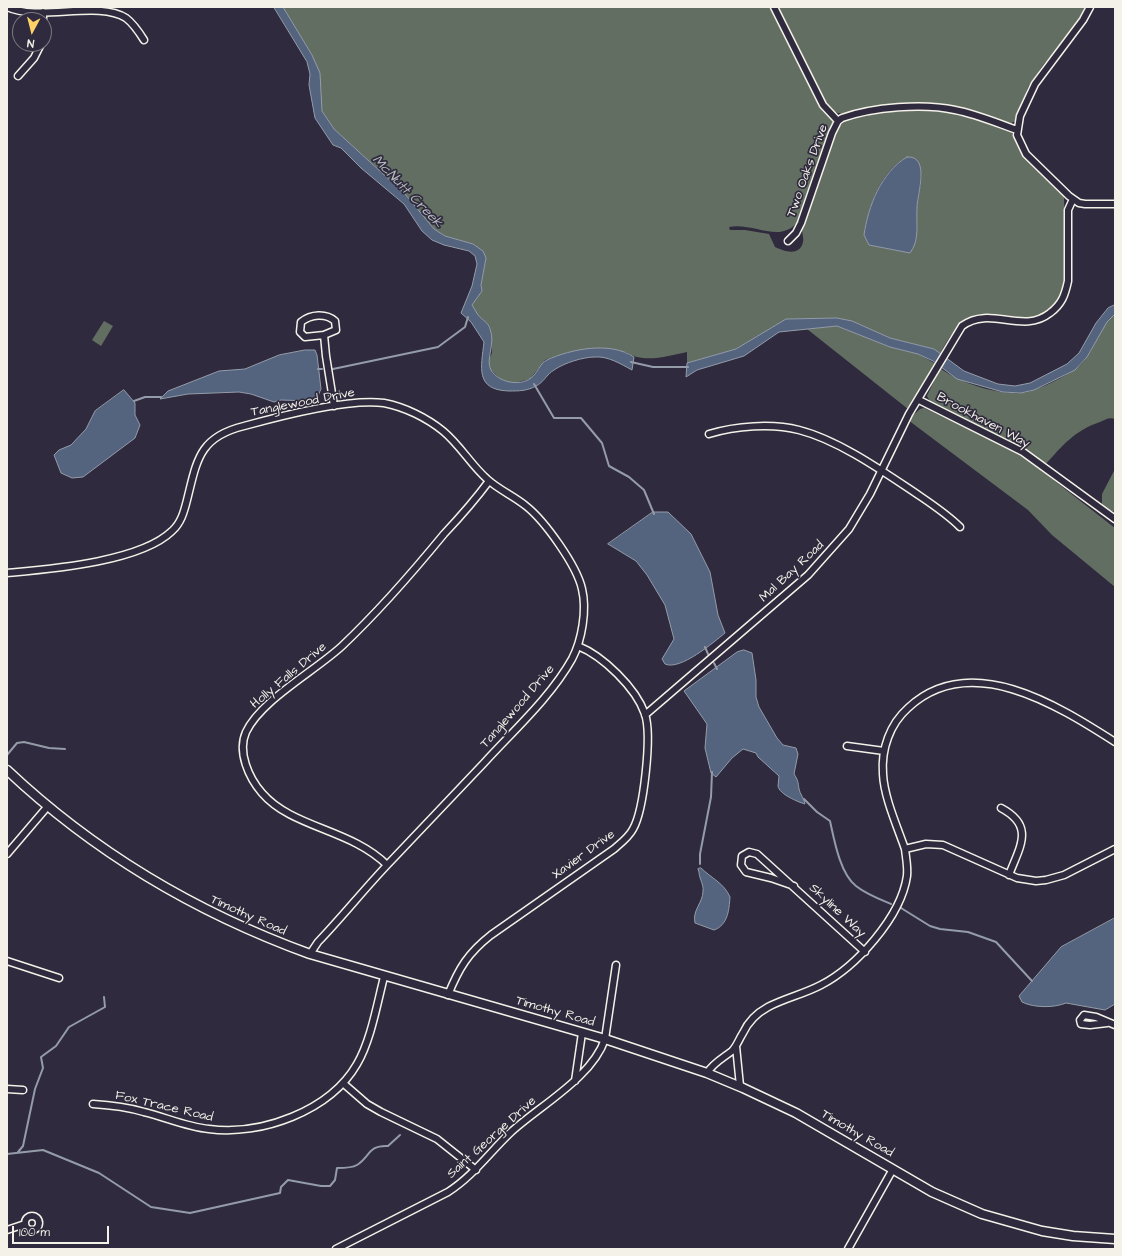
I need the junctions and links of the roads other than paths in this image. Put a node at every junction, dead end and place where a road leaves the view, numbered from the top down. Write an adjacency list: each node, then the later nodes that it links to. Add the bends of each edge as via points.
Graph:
1 (7, 7): 4 (street, via 19,11)
2 (774, 7): 9 (street, via 823,104)
3 (1090, 7): 10 (street, via 1084,20 1039,76 1025,104)
4 (43, 12)
5 (52, 12): 6 (street, via 112,12 126,18)
6 (144, 40)
7 (37, 52): 8 (street)
8 (18, 76)
9 (838, 121): 10 (street, Two Oaks Drive, via 871,111 939,107 974,114); 13 (street, Two Oaks Drive, via 801,223)
10 (1017, 130): 11 (street, via 1018,140 1026,154)
11 (1073, 199): 12 (street, via 1085,204); 15 (street, Mal Bay Road, via 1068,210 1068,281 1066,293 1060,304 1034,322 990,317 962,326)
12 (1115, 204)
13 (788, 241)
14 (324, 335): 14 (street, via 336,330 336,321 331,317 318,315 301,322 300,332 305,337); 16 (street)
15 (919, 400): 18 (street, Mal Bay Road, via 900,431); 20 (street, Brookhaven Way, via 1023,452)
16 (334, 406): 19 (street, Tanglewood Drive, via 380,403 412,412 445,432); 22 (street, Tanglewood Drive, via 244,426 218,435 204,449 198,460 180,521 168,535 156,542 125,554 90,563)
17 (709, 434): 18 (street, via 753,426 798,430 819,436)
18 (882, 470): 21 (street, via 946,514); 24 (street, Mal Bay Road, via 849,529 812,571)
19 (489, 481): 23 (street, Tanglewood Drive, via 533,512 548,529 573,568 584,599); 34 (street, Holly Falls Drive, via 379,610 341,647 263,710 249,726 243,740 244,758 251,777 262,794 271,802 292,815 368,849)
20 (1115, 519)
21 (960, 527)
22 (7, 574)
23 (578, 646): 24 (street, Xavier Drive, via 596,654 612,669 633,692); 34 (street, Tanglewood Drive, via 564,672 540,703)
24 (645, 715): 43 (street, Xavier Drive, via 647,744 643,789 633,830 614,849 482,942 464,961)
25 (1115, 742): 27 (street, via 1033,696 1005,687 964,683 936,688 915,701 895,723)
26 (847, 746): 27 (street)
27 (884, 752): 31 (street, via 883,780)
28 (7, 770): 29 (main road, Timothy Road)
29 (48, 806): 33 (street); 38 (main road, Timothy Road, via 120,860 180,897 263,936)
30 (1000, 808): 35 (street, via 1016,817 1023,832)
31 (905, 849): 35 (street, via 926,844 943,845); 37 (street, via 907,876 900,899)
32 (1115, 849): 35 (street, via 1056,878 1026,880)
33 (7, 854)
34 (387, 865): 38 (street, Tanglewood Drive)
35 (1009, 875)
36 (794, 886): 36 (street, Skyline Way, via 757,854 749,852 742,856 741,865 746,872); 37 (street, Skyline Way)
37 (865, 952): 48 (street, via 838,976 810,991 768,1007 757,1015 744,1030)
38 (310, 954): 41 (main road, Timothy Road)
39 (7, 961): 42 (street)
40 (616, 965): 47 (street)
41 (384, 977): 43 (main road, Timothy Road); 51 (street, Fox Trace Road, via 364,1051)
42 (59, 978)
43 (448, 995): 46 (main road, Timothy Road)
44 (1107, 1023): 45 (street)
45 (1115, 1026)
46 (582, 1033): 47 (main road, Timothy Road); 50 (street)
47 (604, 1039): 49 (main road, Timothy Road); 50 (street, Saint George Drive, via 600,1049)
48 (736, 1046): 49 (street); 52 (street)
49 (707, 1073): 52 (main road, Timothy Road)
50 (575, 1081): 57 (street, Saint George Drive, via 527,1118)
51 (344, 1084): 55 (street, Fox Trace Road, via 323,1100 296,1114 262,1127 245,1129 208,1129 129,1108); 57 (street, via 367,1104 437,1139)
52 (740, 1086): 56 (main road, Timothy Road, via 796,1113)
53 (7, 1089): 54 (street)
54 (23, 1090)
55 (93, 1104)
56 (893, 1169): 60 (main road, Timothy Road, via 948,1200 997,1219 1042,1231); 62 (street)
57 (476, 1170): 61 (street, Saint George Drive, via 448,1192)
58 (25, 1224): 59 (street)
59 (7, 1230)
60 (1115, 1239)
61 (336, 1249)
62 (848, 1249)

